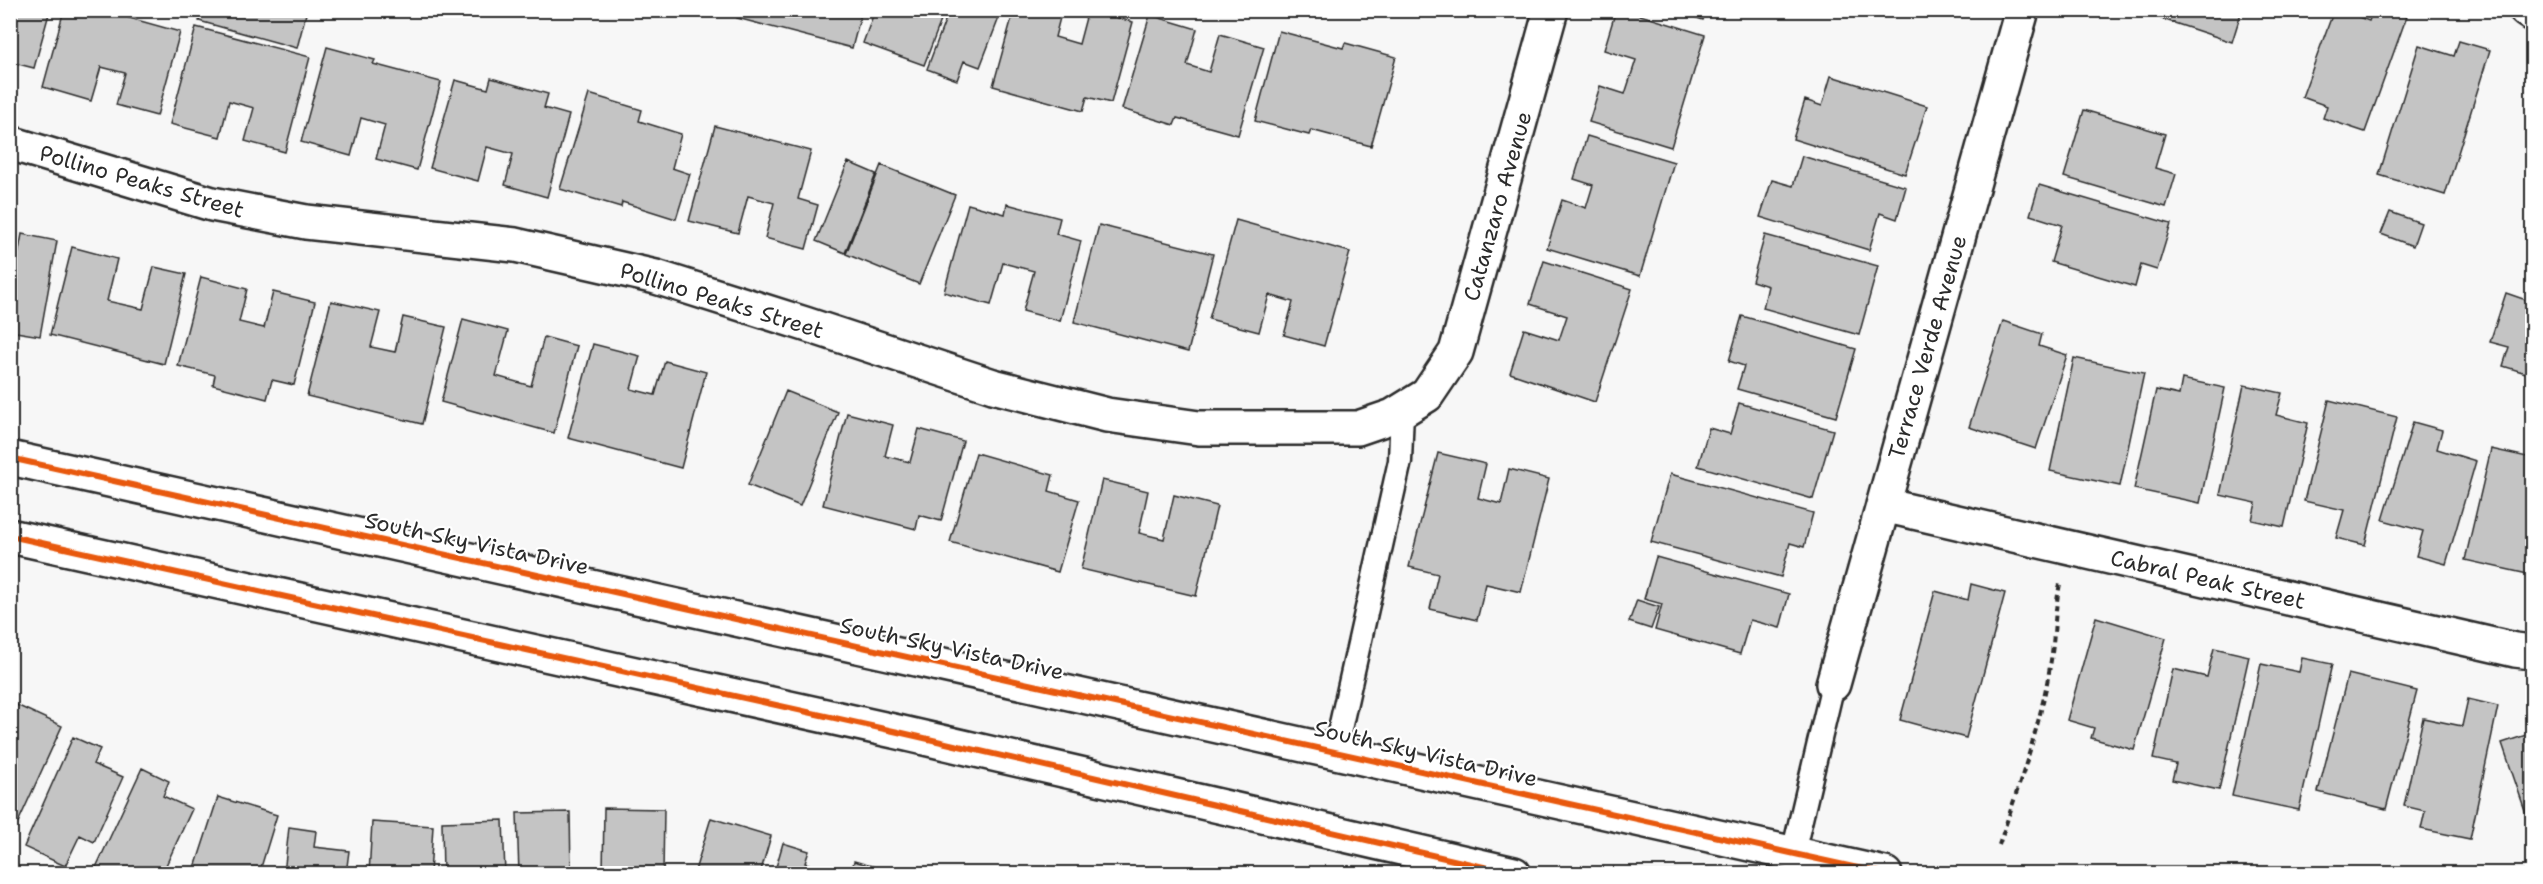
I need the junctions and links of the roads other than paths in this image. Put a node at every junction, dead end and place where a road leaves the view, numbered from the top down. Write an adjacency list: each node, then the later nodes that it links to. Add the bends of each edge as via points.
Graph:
1 (1551, 10): 6 (main road, Catanzaro Avenue, via 1456,352)
2 (2022, 10): 8 (main road, Terrace Verde Avenue)
3 (2526, 10): 4 (main road)
4 (2532, 14)
5 (10, 143): 6 (main road, Pollino Peaks Street, via 212,204 306,222 516,245 656,277 993,386 1107,415 1199,429 1358,428 1393,416)
6 (1415, 403): 12 (lane)
7 (10, 458): 12 (main road, South Sky Vista Drive)
8 (1883, 505): 10 (main road, Cabral Peak Street); 11 (main road, Terrace Verde Avenue)
9 (10, 536): 14 (main road)
10 (2532, 652)
11 (1833, 684): 13 (lane)
12 (1335, 751): 13 (main road, South Sky Vista Drive)
13 (1793, 853): 15 (main road, South Sky Vista Drive)
14 (1514, 873)
15 (1885, 873)

